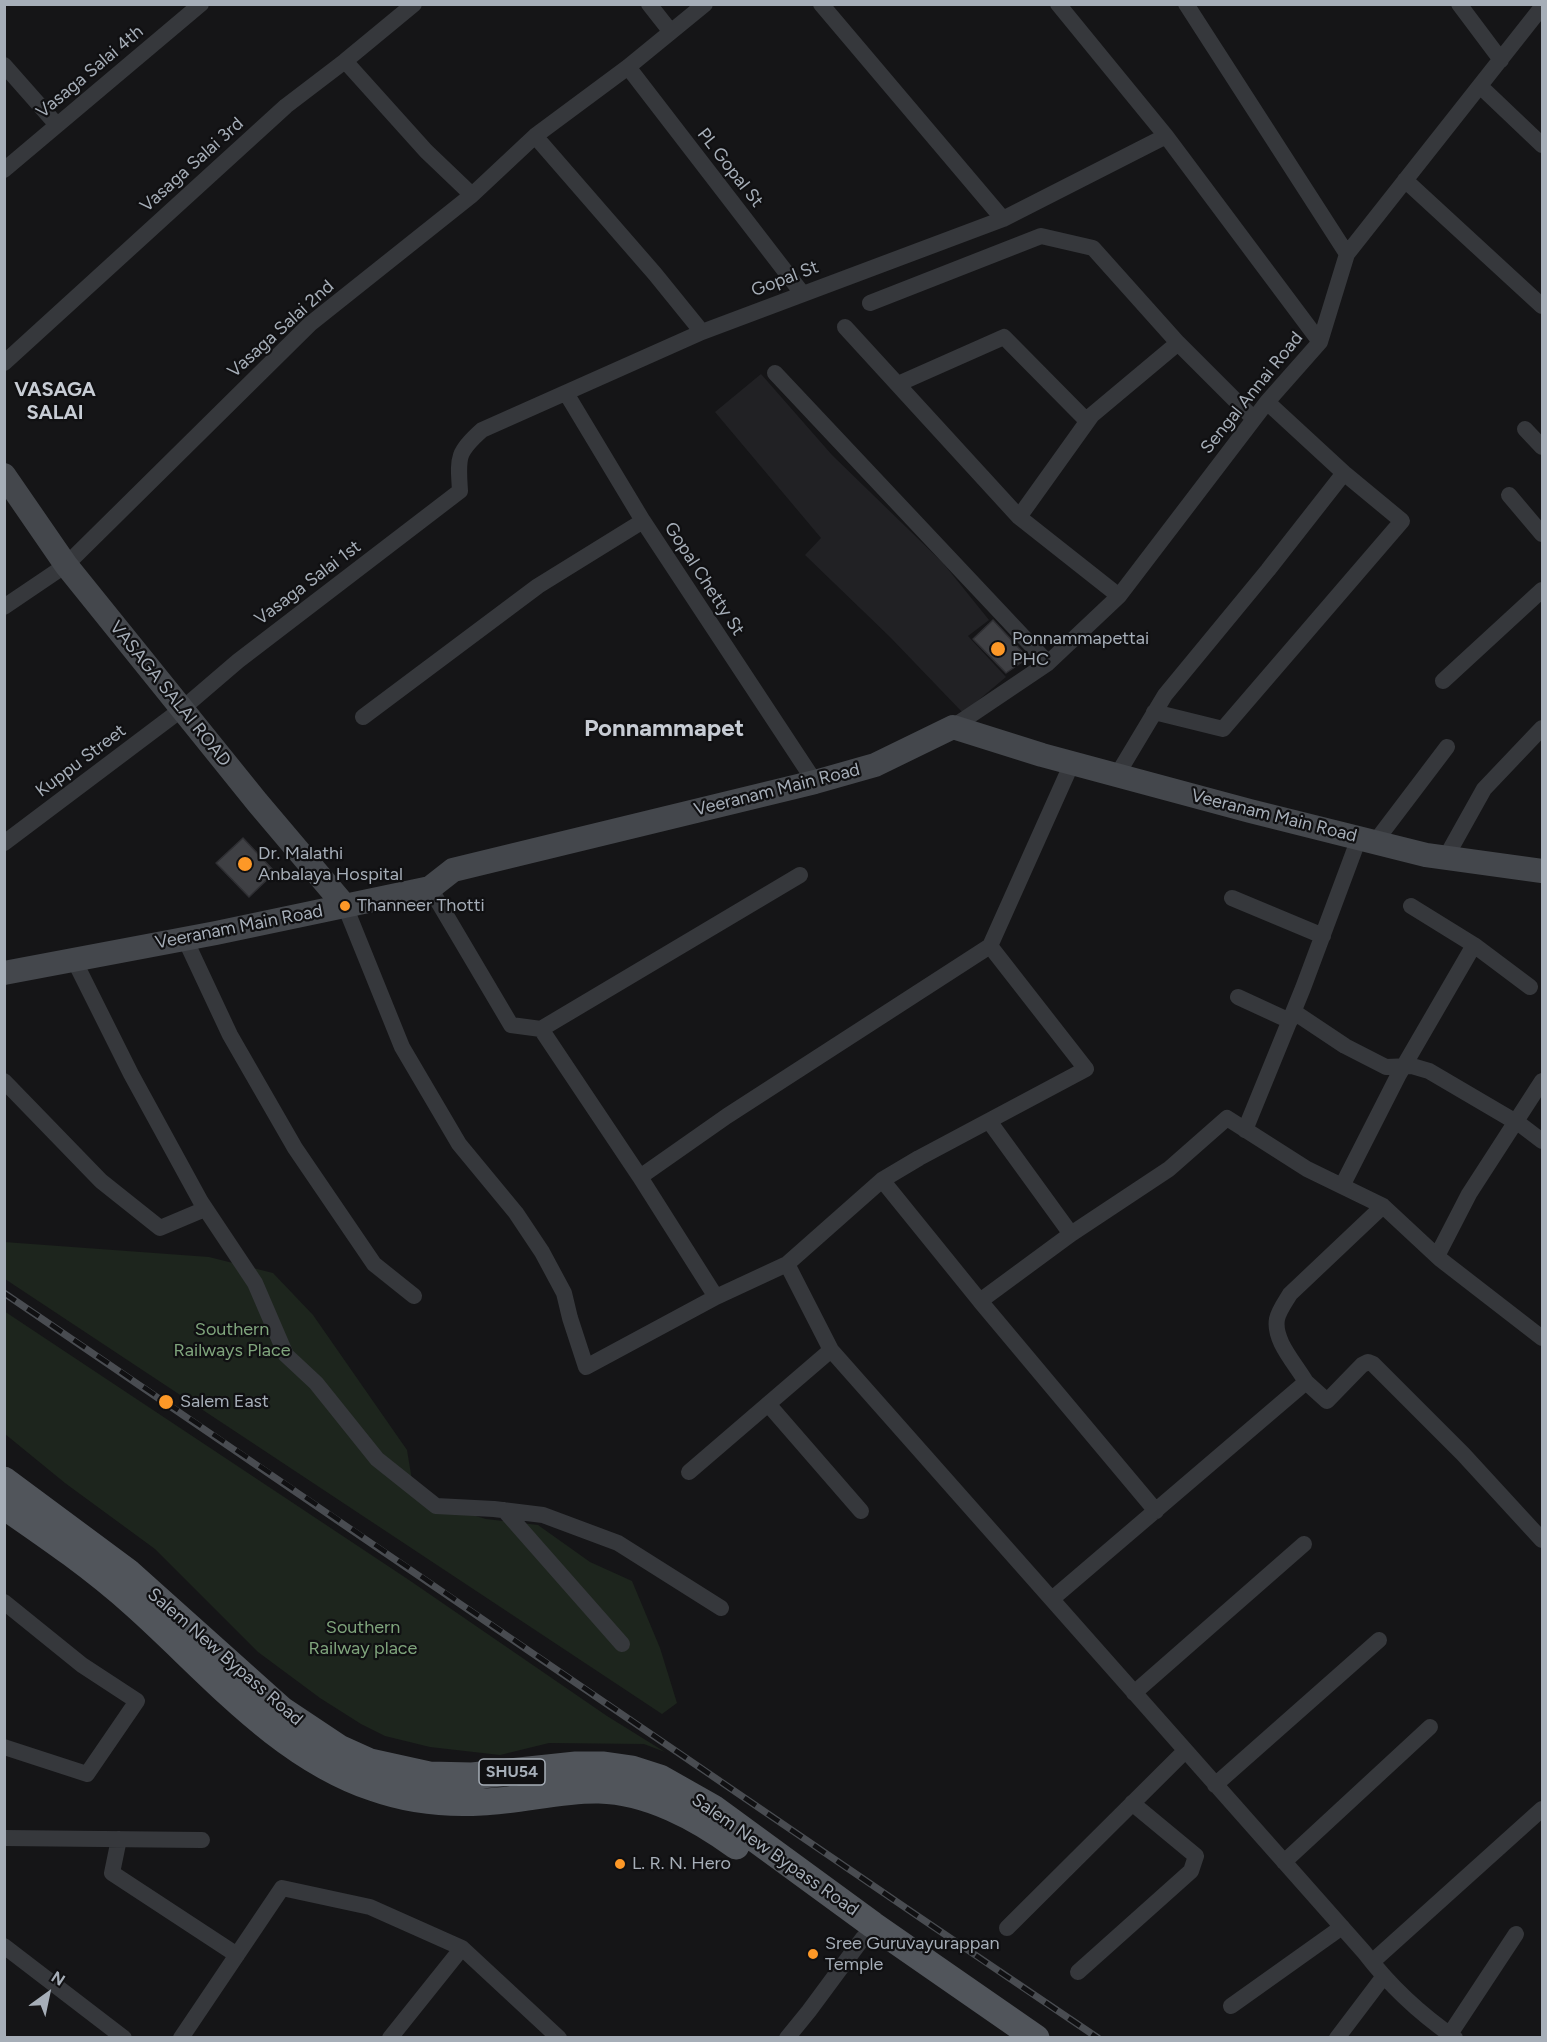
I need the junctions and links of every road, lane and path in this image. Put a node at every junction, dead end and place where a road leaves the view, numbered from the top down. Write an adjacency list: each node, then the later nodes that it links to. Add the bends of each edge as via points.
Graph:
1 (201, 4): 16 (street, Vasaga Salai 4th)
2 (414, 4): 12 (street, Vasaga Salai 3rd)
3 (649, 4): 10 (street)
4 (705, 4): 10 (street, Vasaga Salai 2nd)
5 (821, 4): 23 (street)
6 (1058, 4): 18 (street)
7 (1186, 4): 24 (street)
8 (1459, 4): 11 (street)
9 (1542, 7): 11 (street, Sengal Annai Road)
10 (671, 32): 14 (street, Vasaga Salai 2nd)
11 (1501, 60): 15 (street, Sengal Annai Road)
12 (345, 61): 22 (street, via 426,151); 32 (street, Vasaga Salai 3rd, via 286,106)
13 (4, 65): 16 (street)
14 (628, 67): 17 (street, Vasaga Salai 2nd); 25 (street, PL Gopal St)
15 (1480, 86): 19 (street); 21 (street, Sengal Annai Road)
16 (57, 125): 20 (street, Vasaga Salai 4th)
17 (535, 136): 22 (street, Vasaga Salai 2nd); 29 (street)
18 (1166, 136): 23 (street, Gopal St); 31 (street)
19 (1542, 145)
20 (4, 170)
21 (1406, 180): 24 (street, Sengal Annai Road); 27 (street)
22 (472, 195): 48 (street, Vasaga Salai 2nd, via 310,324)
23 (1003, 219): 25 (street, Gopal St)
24 (1347, 254): 31 (street, Sengal Annai Road)
25 (802, 293): 29 (street, Gopal St)
26 (870, 303): 30 (street, via 1041,236 1093,248)
27 (1542, 306)
28 (845, 327): 34 (street)
29 (702, 333): 35 (street, Gopal St)
30 (1178, 342): 37 (street); 38 (street)
31 (1320, 342): 36 (street, Sengal Annai Road)
32 (4, 363)
33 (775, 373): 52 (street)
34 (898, 384): 38 (street, via 1004,337); 45 (street)
35 (566, 393): 43 (street, Gopal St, via 482,430 467,443 458,460); 46 (street, Gopal Chetty St)
36 (1267, 402): 37 (street, Sengal Annai Road); 41 (street)
37 (1254, 419): 50 (street, Sengal Annai Road)
38 (1087, 421): 45 (street)
39 (1525, 429): 40 (street)
40 (1542, 447)
41 (1344, 473): 55 (street); 55 (street, via 1402,521 1223,729)
42 (4, 475): 48 (main road, VASAGA SALAI ROAD)
43 (460, 491): 54 (street, Vasaga Salai 1st, via 238,661)
44 (1509, 495): 47 (street)
45 (1019, 517): 50 (street)
46 (643, 521): 56 (street, via 538,586); 62 (street, Gopal Chetty St)
47 (1542, 534)
48 (66, 565): 51 (street, Vasaga Salai 2nd); 54 (main road, VASAGA SALAI ROAD)
49 (1542, 590): 53 (street)
50 (1119, 596): 52 (street, Sengal Annai Road)
51 (4, 607)
52 (1048, 663): 57 (street, Sengal Annai Road)
53 (1443, 681)
54 (182, 709): 64 (street, Kuppu Street); 70 (main road, VASAGA SALAI ROAD)
55 (1154, 712): 61 (street)
56 (363, 717)
57 (953, 726): 60 (main road, Veeranam Main Road); 62 (main road, Veeranam Main Road, via 875,765)
58 (1542, 728): 65 (street, via 1484,789)
59 (1447, 747): 63 (street)
60 (1072, 763): 61 (main road, Veeranam Main Road); 75 (street)
61 (1117, 775): 63 (main road, Veeranam Main Road)
62 (814, 782): 68 (main road, Veeranam Main Road, via 453,870)
63 (1367, 840): 65 (main road, Veeranam Main Road); 72 (street)
64 (4, 843)
65 (1446, 857): 66 (main road, Veeranam Main Road)
66 (1542, 871)
67 (800, 875): 81 (street)
68 (430, 888): 70 (main road, Veeranam Main Road); 81 (street, via 511,1025)
69 (1233, 898): 72 (street)
70 (345, 906): 73 (main road, Veeranam Main Road); 98 (street, via 402,1047 459,1144 516,1213 542,1252 564,1293 586,1367)
71 (1411, 906): 74 (street)
72 (1323, 936): 80 (street)
73 (185, 939): 76 (main road, Veeranam Main Road); 97 (street, via 230,1035 295,1148 374,1264)
74 (1474, 945): 78 (street); 82 (street)
75 (990, 946): 85 (street, via 1086,1069); 89 (street)
76 (74, 960): 77 (main road, Veeranam Main Road); 93 (street)
77 (4, 973)
78 (1530, 987)
79 (1238, 997): 80 (street)
80 (1292, 1017): 82 (street, via 1386,1068); 87 (street)
81 (541, 1029): 89 (street)
82 (1403, 1067): 86 (street, via 1429,1071); 91 (street)
83 (4, 1081): 93 (street, via 101,1180 160,1228)
84 (1542, 1081): 86 (street)
85 (989, 1121): 90 (street); 94 (street)
86 (1516, 1122): 88 (street); 95 (street, via 1469,1194)
87 (1245, 1130): 91 (street); 94 (street, via 1227,1118 1169,1169)
88 (1542, 1141)
89 (640, 1177): 98 (street)
90 (882, 1180): 96 (street); 99 (street)
91 (1342, 1186): 92 (street)
92 (1383, 1206): 95 (street); 102 (street, via 1290,1294 1282,1307 1277,1319 1282,1344)
93 (205, 1209): 107 (street, via 255,1283 286,1355 316,1383 377,1460 436,1506)
94 (1071, 1234): 99 (street)
95 (1437, 1256): 100 (street)
96 (787, 1264): 98 (street); 101 (street)
97 (414, 1296)
98 (716, 1297)
99 (980, 1301): 109 (street)
100 (1542, 1338)
101 (831, 1350): 103 (street); 112 (street)
102 (1306, 1382): 109 (street); 110 (street, via 1327,1401 1362,1365 1373,1364)
103 (768, 1404): 104 (street); 108 (street)
104 (688, 1472)
105 (4, 1480): 146 (main road, Salem New Bypass Road / SHU54, via 128,1572 282,1710 339,1748 370,1762 429,1776 604,1765 660,1778 713,1808)
106 (4, 1506): 131 (main road, Salem New Bypass Road / SHU54, via 105,1579 268,1727 342,1775 375,1789 439,1801 482,1802 600,1790 639,1797 717,1832)
107 (504, 1510): 114 (street, via 543,1515 618,1543); 116 (street)
108 (861, 1511)
109 (1156, 1511): 112 (street)
110 (1542, 1540)
111 (1304, 1544): 117 (street)
112 (1052, 1599): 117 (street)
113 (4, 1602): 119 (street, via 82,1665 136,1701 87,1774)
114 (721, 1608)
115 (1379, 1640): 121 (street)
116 (622, 1644)
117 (1134, 1693): 120 (street)
118 (1430, 1727): 127 (street)
119 (4, 1747)
120 (1185, 1751): 121 (street); 122 (street)
121 (1215, 1785): 127 (street)
122 (1132, 1803): 129 (street); 136 (street, via 1196,1856 1191,1870)
123 (1540, 1817): 135 (street)
124 (4, 1838): 125 (street)
125 (118, 1839): 126 (street); 134 (street, via 112,1874)
126 (202, 1840)
127 (1284, 1862): 128 (street)
128 (1342, 1927): 135 (street); 138 (street)
129 (1006, 1928)
130 (1516, 1934): 139 (street)
131 (863, 1938): 144 (street); 145 (main road, Salem New Bypass Road / SHU54)
132 (4, 1946): 140 (street)
133 (462, 1948): 134 (street, via 370,1907 282,1888); 142 (street); 143 (street)
134 (237, 1955): 141 (street)
135 (1372, 1962): 137 (street)
136 (1078, 1972)
137 (1384, 1976): 139 (street, via 1425,2017); 147 (street)
138 (1231, 2006)
139 (1452, 2036)
140 (124, 2037)
141 (181, 2037)
142 (390, 2037)
143 (559, 2037)
144 (787, 2037)
145 (1006, 2037)
146 (1036, 2037)
147 (1337, 2037)

